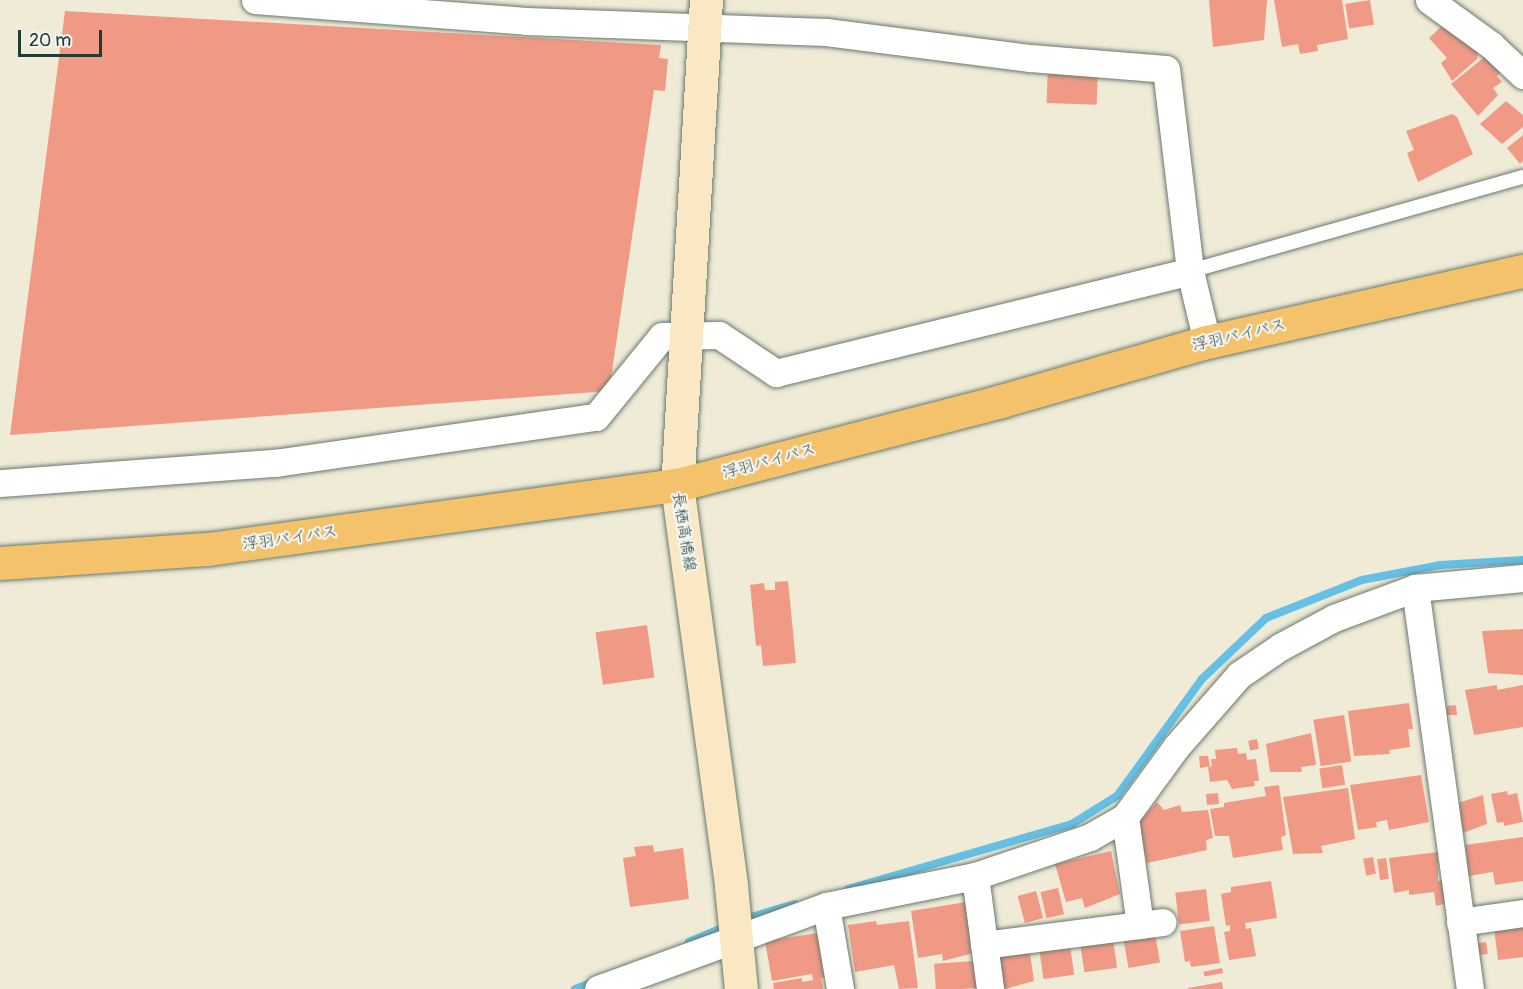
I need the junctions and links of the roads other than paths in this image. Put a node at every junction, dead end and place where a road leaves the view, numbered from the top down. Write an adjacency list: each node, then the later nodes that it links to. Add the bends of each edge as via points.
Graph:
1 (255, 0): 3 (street, via 526,21)
2 (1429, 0): 4 (street, via 1491,45)
3 (705, 12): 6 (street, via 1030,58 1166,69); 8 (main road, 長栖高橋線)
4 (1523, 75)
5 (1523, 177): 6 (lane)
6 (1190, 271): 8 (street, via 776,373 719,335); 9 (street)
7 (1523, 271): 9 (highway, 浮羽バイパス)
8 (686, 334): 10 (street, via 662,336 596,417 275,463); 11 (main road, 長栖高橋線)
9 (1207, 342): 11 (highway, 浮羽バイパス)
10 (0, 483)
11 (677, 485): 12 (highway, 浮羽バイパス, via 208,549); 20 (main road, 長栖高橋線, via 731,886)
12 (0, 562)
13 (1523, 578): 14 (street)
14 (1415, 588): 15 (street, via 1334,618 1239,675 1176,747); 19 (street)
15 (1125, 817): 16 (street, via 1090,837); 21 (street, via 1151,923)
16 (975, 876): 17 (street); 21 (street)
17 (826, 906): 20 (street); 24 (street)
18 (1523, 913): 19 (street)
19 (1460, 922): 26 (street)
20 (734, 940): 22 (street); 23 (main road, 長栖高橋線)
21 (984, 945): 25 (street)
22 (598, 989)
23 (741, 989)
24 (840, 989)
25 (990, 989)
26 (1470, 989)

